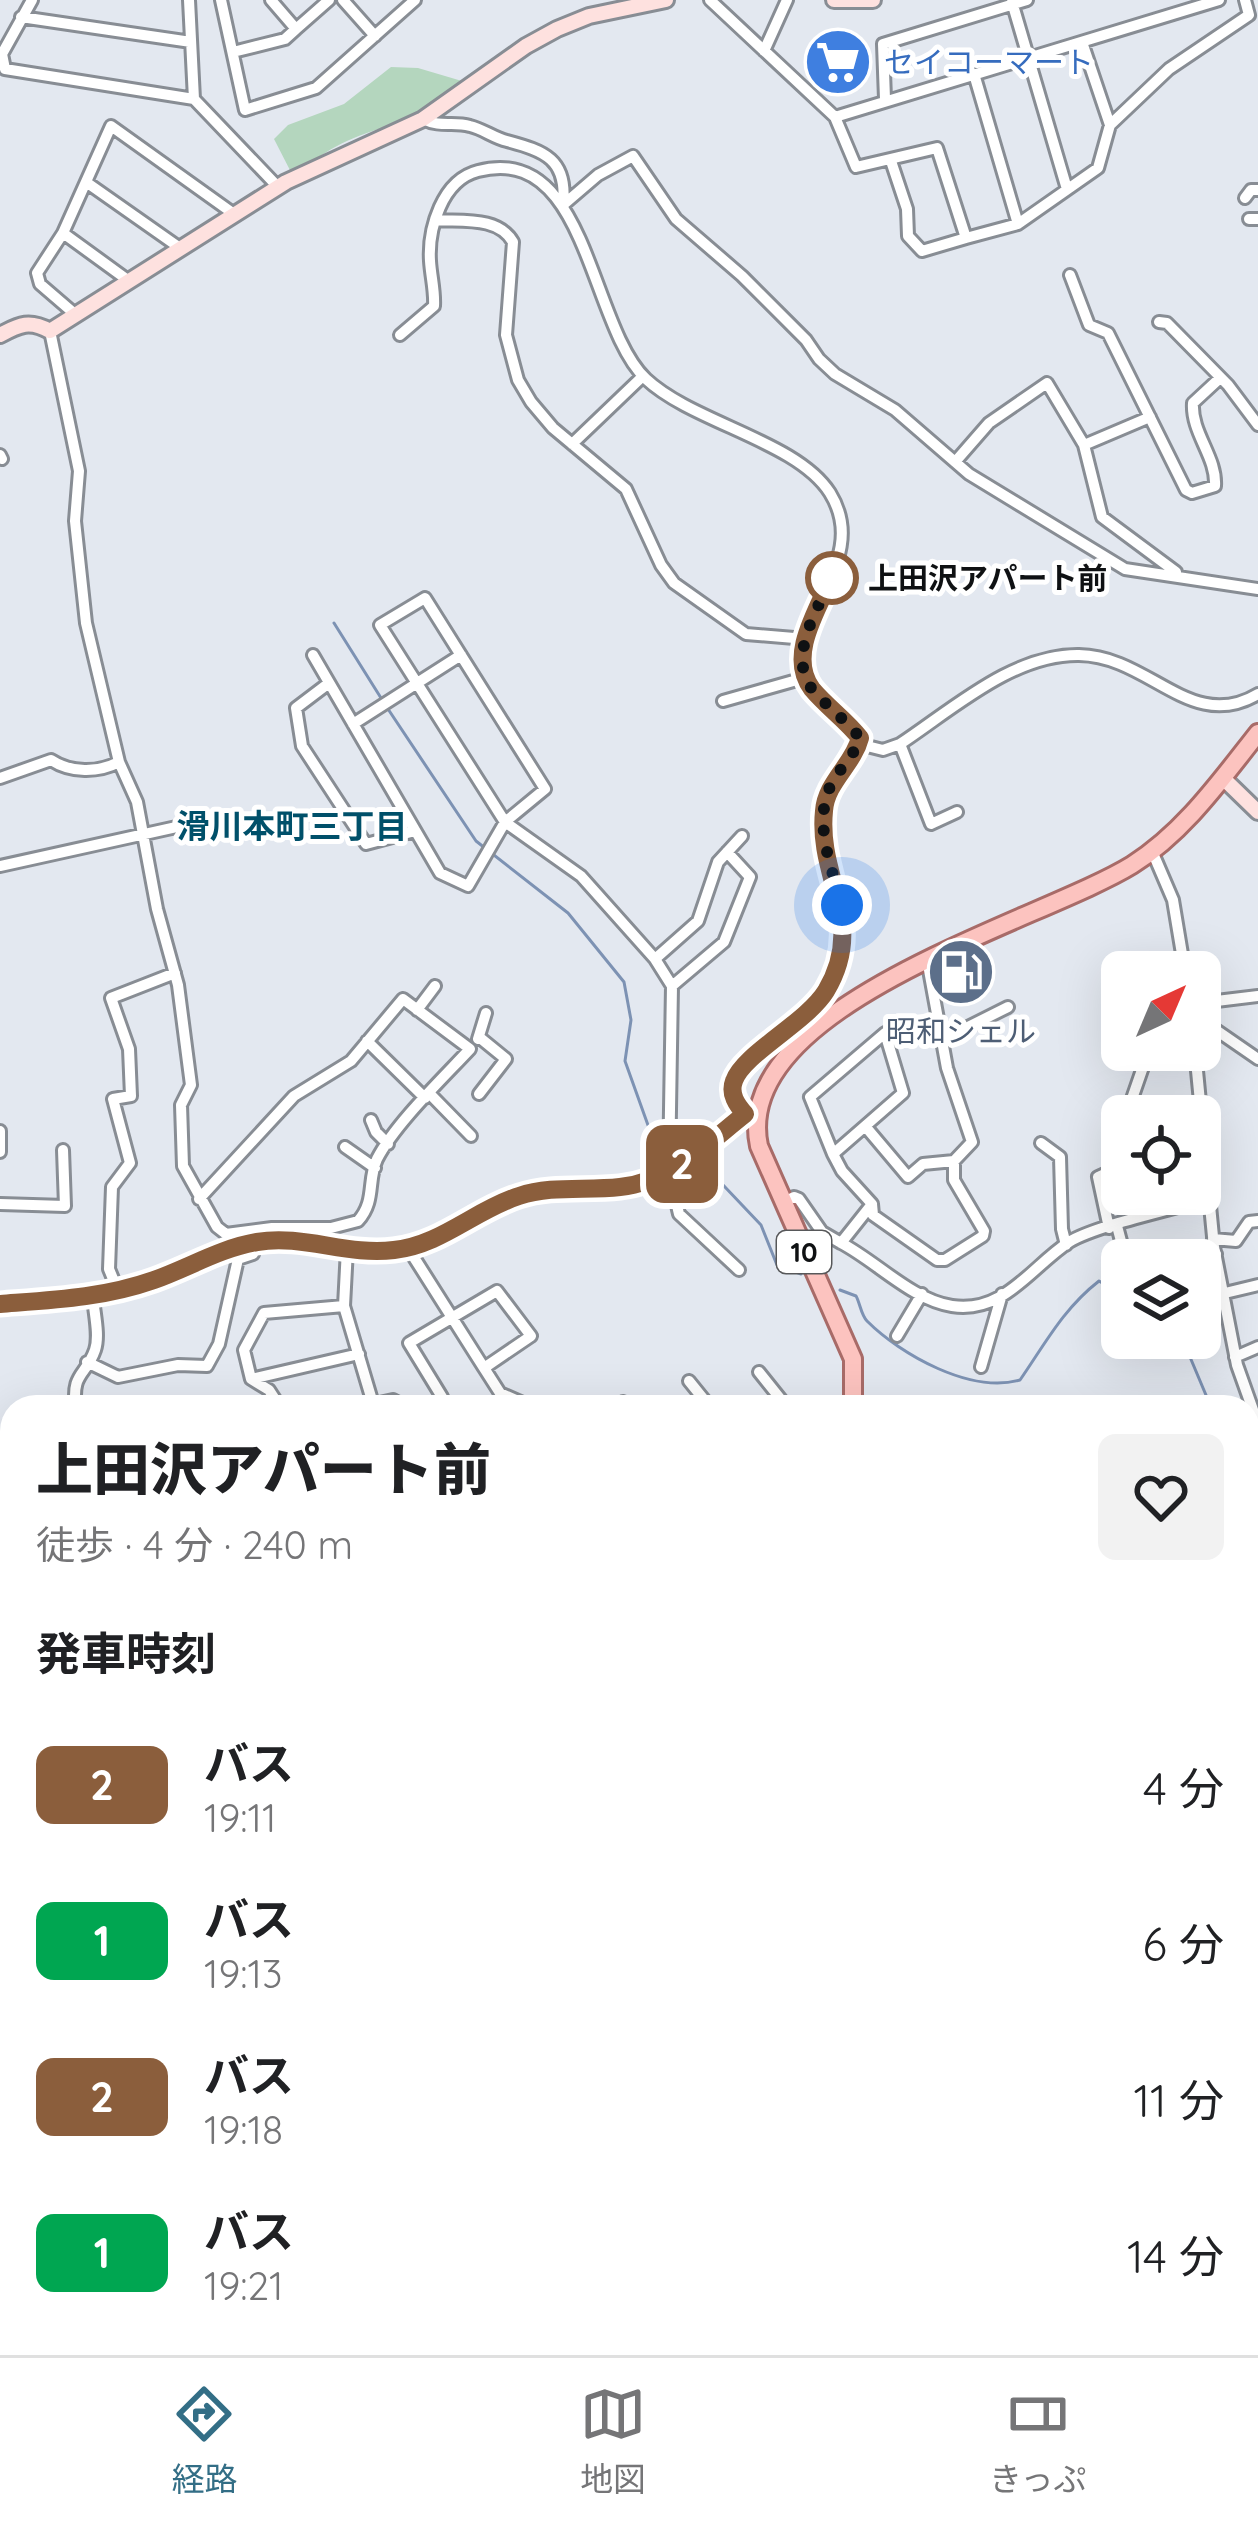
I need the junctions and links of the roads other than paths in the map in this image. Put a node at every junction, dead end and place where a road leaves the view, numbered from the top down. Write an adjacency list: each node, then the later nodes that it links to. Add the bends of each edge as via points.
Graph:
1 (32, 0): 17 (street)
2 (188, 0): 20 (street)
3 (221, 0): 23 (street)
4 (271, 0): 18 (street)
5 (329, 0): 18 (street)
6 (344, 0): 19 (street)
7 (415, 0): 19 (street)
8 (666, 0): 29 (street, via 557,28)
9 (710, 0): 22 (street)
10 (787, 0): 22 (street)
11 (834, 0): 12 (street)
12 (873, 0)
13 (1027, 0): 16 (street)
14 (1220, 0): 21 (street)
15 (1246, 0): 30 (street, via 1249,15 1169,69)
16 (1012, 2): 24 (street); 27 (street, via 883,44)
17 (21, 17): 20 (street); 26 (street, via 2,55 5,69)
18 (296, 29): 23 (street)
19 (375, 35): 23 (street, via 316,88 245,110)
20 (191, 42): 26 (street)
21 (1082, 42): 24 (street); 30 (street)
22 (764, 51): 28 (street)
23 (233, 52)
24 (1029, 58): 25 (street); 34 (street)
25 (974, 74): 27 (street); 40 (street)
26 (194, 99): 33 (street)
27 (885, 99): 28 (street)
28 (835, 117): 31 (street, via 856,167)
29 (423, 119): 33 (street); 37 (street, via 438,127 467,124 550,156 565,187)
30 (1110, 125): 34 (street, via 1098,167)
31 (891, 161): 42 (street, via 937,148); 42 (street, via 908,236 922,251)
32 (86, 182): 38 (street, via 111,126); 41 (street); 43 (street)
33 (278, 187): 38 (street)
34 (1067, 189): 40 (street)
35 (1258, 190): 36 (street)
36 (1244, 198)
37 (563, 205): 39 (street, via 526,175 482,170 450,190); 51 (street, via 620,346); 57 (street, via 633,156 676,219 835,374)
38 (234, 214): 43 (street)
39 (435, 220): 50 (street, via 434,307); 55 (street, via 491,224 509,234 510,356 531,402)
40 (1018, 224): 42 (street)
41 (63, 232): 45 (street); 46 (street, via 37,273)
42 (966, 238)
43 (181, 248): 45 (street)
44 (1070, 275): 53 (street, via 1089,325 1108,333)
45 (129, 281): 46 (street)
46 (76, 315): 48 (street)
47 (1159, 322): 52 (street)
48 (50, 331): 49 (street, via 21,323); 72 (street, via 79,471 75,521 86,623)
49 (0, 335)
50 (400, 335)
51 (644, 376): 55 (street); 60 (street, via 800,464 829,490 842,544)
52 (1220, 378): 53 (street, via 1192,403 1215,487 1186,490); 54 (street)
53 (1150, 417): 56 (street)
54 (1258, 425)
55 (572, 444): 60 (street, via 626,489 674,583 746,634)
56 (1084, 445): 57 (street, via 1047,382 988,423); 58 (street, via 1102,517)
57 (956, 461): 58 (street, via 1125,569)
58 (1178, 574): 59 (street)
59 (1258, 589)
60 (806, 639): 63 (street)
61 (313, 655): 64 (street)
62 (461, 655): 65 (street); 65 (street, via 425,598 380,625); 78 (street, via 545,789)
63 (804, 678): 67 (street); 71 (street)
64 (329, 683): 68 (street); 79 (street, via 296,708 302,746 366,844)
65 (416, 683): 68 (street); 78 (street)
66 (1258, 694): 70 (street, via 1234,705 1198,704 1108,658 1040,660)
67 (723, 701)
68 (353, 724): 79 (street)
69 (1258, 733): 74 (main road)
70 (900, 744): 71 (street); 75 (street, via 931,824)
71 (859, 745): 104 (street, via 824,808 844,932 836,970 814,1008 734,1080 733,1095)
72 (119, 762): 73 (street, via 75,770 51,760); 80 (street)
73 (0, 778)
74 (1223, 778): 76 (street); 82 (main road)
75 (957, 812)
76 (1258, 812)
77 (199, 822): 80 (street)
78 (505, 822): 79 (street, via 468,886 440,873); 86 (street, via 581,876)
79 (416, 831)
80 (143, 835): 84 (street); 88 (street)
81 (742, 836): 83 (street)
82 (1152, 851): 85 (street); 87 (main road)
83 (727, 852): 86 (street, via 698,921); 90 (street, via 750,877 724,942)
84 (0, 866)
85 (1181, 951)
86 (655, 959): 90 (street)
87 (927, 959): 98 (street); 104 (main road, via 883,980 794,1048)
88 (175, 973): 118 (street, via 191,1085 182,1105 183,1166); 139 (street, via 112,998 130,1049 131,1096 113,1099 130,1163 112,1186 109,1269)
89 (435, 986): 94 (street)
90 (672, 986): 117 (street)
91 (1258, 997): 92 (street)
92 (1221, 1001)
93 (1007, 1007): 98 (street)
94 (417, 1010): 99 (street, via 403,999); 100 (street)
95 (486, 1013): 97 (street)
96 (1221, 1033): 101 (street)
97 (479, 1037): 100 (street); 102 (street, via 506,1059)
98 (942, 1040): 115 (street, via 972,1142)
99 (367, 1041): 103 (street); 118 (street, via 351,1061 294,1096)
100 (470, 1049): 103 (street)
101 (1258, 1059)
102 (479, 1094)
103 (427, 1095): 108 (street); 110 (street)
104 (751, 1112): 117 (street); 119 (main road, 10)
105 (371, 1120): 110 (street)
106 (865, 1126): 114 (street); 114 (street, via 903,1093 885,1033 810,1096); 115 (street, via 908,1177 923,1164)
107 (0, 1131): 113 (street)
108 (471, 1136)
109 (1041, 1143): 133 (street, via 1060,1156)
110 (388, 1144): 116 (street)
111 (345, 1147): 116 (street)
112 (63, 1150): 120 (street, via 65,1206)
113 (0, 1152)
114 (833, 1154): 121 (street)
115 (954, 1161): 121 (street, via 954,1180 984,1231 945,1260 873,1215)
116 (375, 1168): 127 (street, via 368,1210 358,1221)
117 (669, 1171): 134 (street, via 619,1187 521,1196); 136 (street, via 679,1214)
118 (199, 1199): 127 (street, via 226,1234)
119 (782, 1203): 132 (street, via 799,1199 822,1232); 164 (main road, 10, via 853,1359)
120 (0, 1204)
121 (872, 1204): 132 (street)
122 (1109, 1215): 126 (street)
123 (1153, 1215): 126 (street)
124 (1211, 1215): 129 (street)
125 (1258, 1221): 130 (street, via 1236,1241)
126 (1113, 1227): 128 (street); 133 (street)
127 (273, 1234): 131 (street); 135 (street)
128 (1118, 1239)
129 (1213, 1239)
130 (1221, 1240)
131 (249, 1243): 139 (street); 151 (street, via 253,1254 238,1259 207,1366 118,1377)
132 (841, 1243): 141 (street)
133 (1066, 1245): 142 (street)
134 (408, 1248): 135 (street); 146 (street)
135 (347, 1249): 145 (street)
136 (739, 1270)
137 (1221, 1276): 140 (street)
138 (1258, 1285): 140 (street)
139 (118, 1291): 143 (street)
140 (1225, 1293): 150 (street)
141 (922, 1294): 142 (street, via 950,1306); 147 (street)
142 (1002, 1294): 152 (street)
143 (93, 1298): 144 (street); 151 (street, via 97,1345)
144 (0, 1304)
145 (344, 1306): 149 (street); 155 (street, via 264,1313 244,1349)
146 (453, 1315): 153 (street); 153 (street, via 497,1291 531,1336); 160 (street, via 409,1343)
147 (897, 1336)
148 (1258, 1347): 150 (street)
149 (359, 1354): 155 (street); 159 (street)
150 (1235, 1357): 165 (street)
151 (87, 1362): 157 (street)
152 (981, 1366)
153 (484, 1368): 161 (street)
154 (759, 1372): 163 (street)
155 (251, 1379): 158 (street)
156 (689, 1381): 162 (street)
157 (74, 1395)
158 (272, 1395)
159 (367, 1395)
160 (441, 1395)
161 (504, 1395)
162 (700, 1395)
163 (778, 1395)
164 (853, 1395)
165 (1249, 1395)

